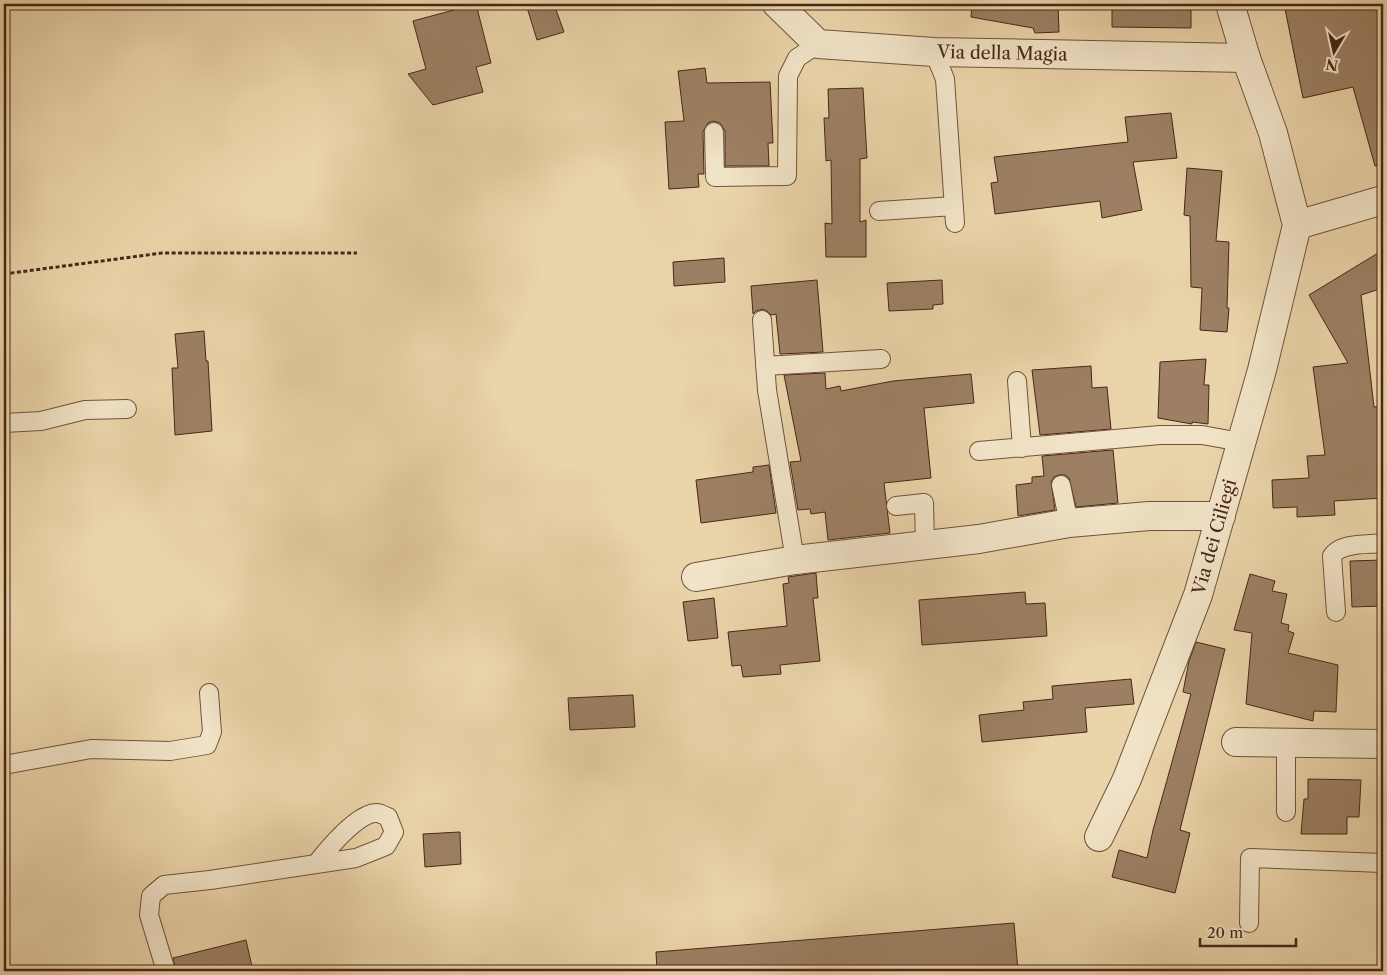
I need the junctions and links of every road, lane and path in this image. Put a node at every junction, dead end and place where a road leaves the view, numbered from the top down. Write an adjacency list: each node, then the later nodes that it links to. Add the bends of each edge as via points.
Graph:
1 (777, 4): 3 (street)
2 (1230, 4): 5 (street)
3 (818, 44): 4 (street, Via della Magia); 6 (lane, via 797,58 788,76 787,176 715,177)
4 (934, 52): 5 (street, Via della Magia); 8 (lane, via 945,79 955,215)
5 (1246, 58): 9 (street, via 1273,133)
6 (714, 132)
7 (1383, 200): 9 (street)
8 (879, 211)
9 (1297, 226): 18 (street, Via dei Ciliegi)
10 (357, 253): 11 (path, via 162,253)
11 (4, 274)
12 (762, 320): 14 (lane)
13 (881, 359): 14 (lane)
14 (765, 366): 27 (lane)
15 (1017, 381): 19 (lane)
16 (127, 409): 17 (lane, via 85,410 41,421)
17 (4, 423)
18 (1241, 442): 19 (lane, via 1202,435 1160,435); 23 (street, Via dei Ciliegi)
19 (1022, 448): 20 (lane)
20 (979, 452)
21 (1061, 485): 24 (lane)
22 (896, 506): 26 (lane, via 924,503)
23 (1221, 516): 24 (street, via 1149,516); 36 (street, Via dei Ciliegi, via 1195,604 1127,779)
24 (1069, 523): 26 (street)
25 (1383, 543): 29 (lane, via 1336,550 1332,556)
26 (924, 546): 27 (street)
27 (795, 560): 28 (street)
28 (696, 577)
29 (1336, 612)
30 (209, 693): 34 (lane, via 212,732 207,745 170,751 91,749)
31 (1236, 742): 32 (street)
32 (1286, 743): 33 (street); 35 (lane)
33 (1383, 744)
34 (4, 765)
35 (1286, 812)
36 (1099, 837)
37 (1383, 863): 39 (lane, via 1250,858)
38 (316, 864): 40 (lane, via 164,885 150,896 149,915)
39 (1250, 923)
40 (166, 971)

